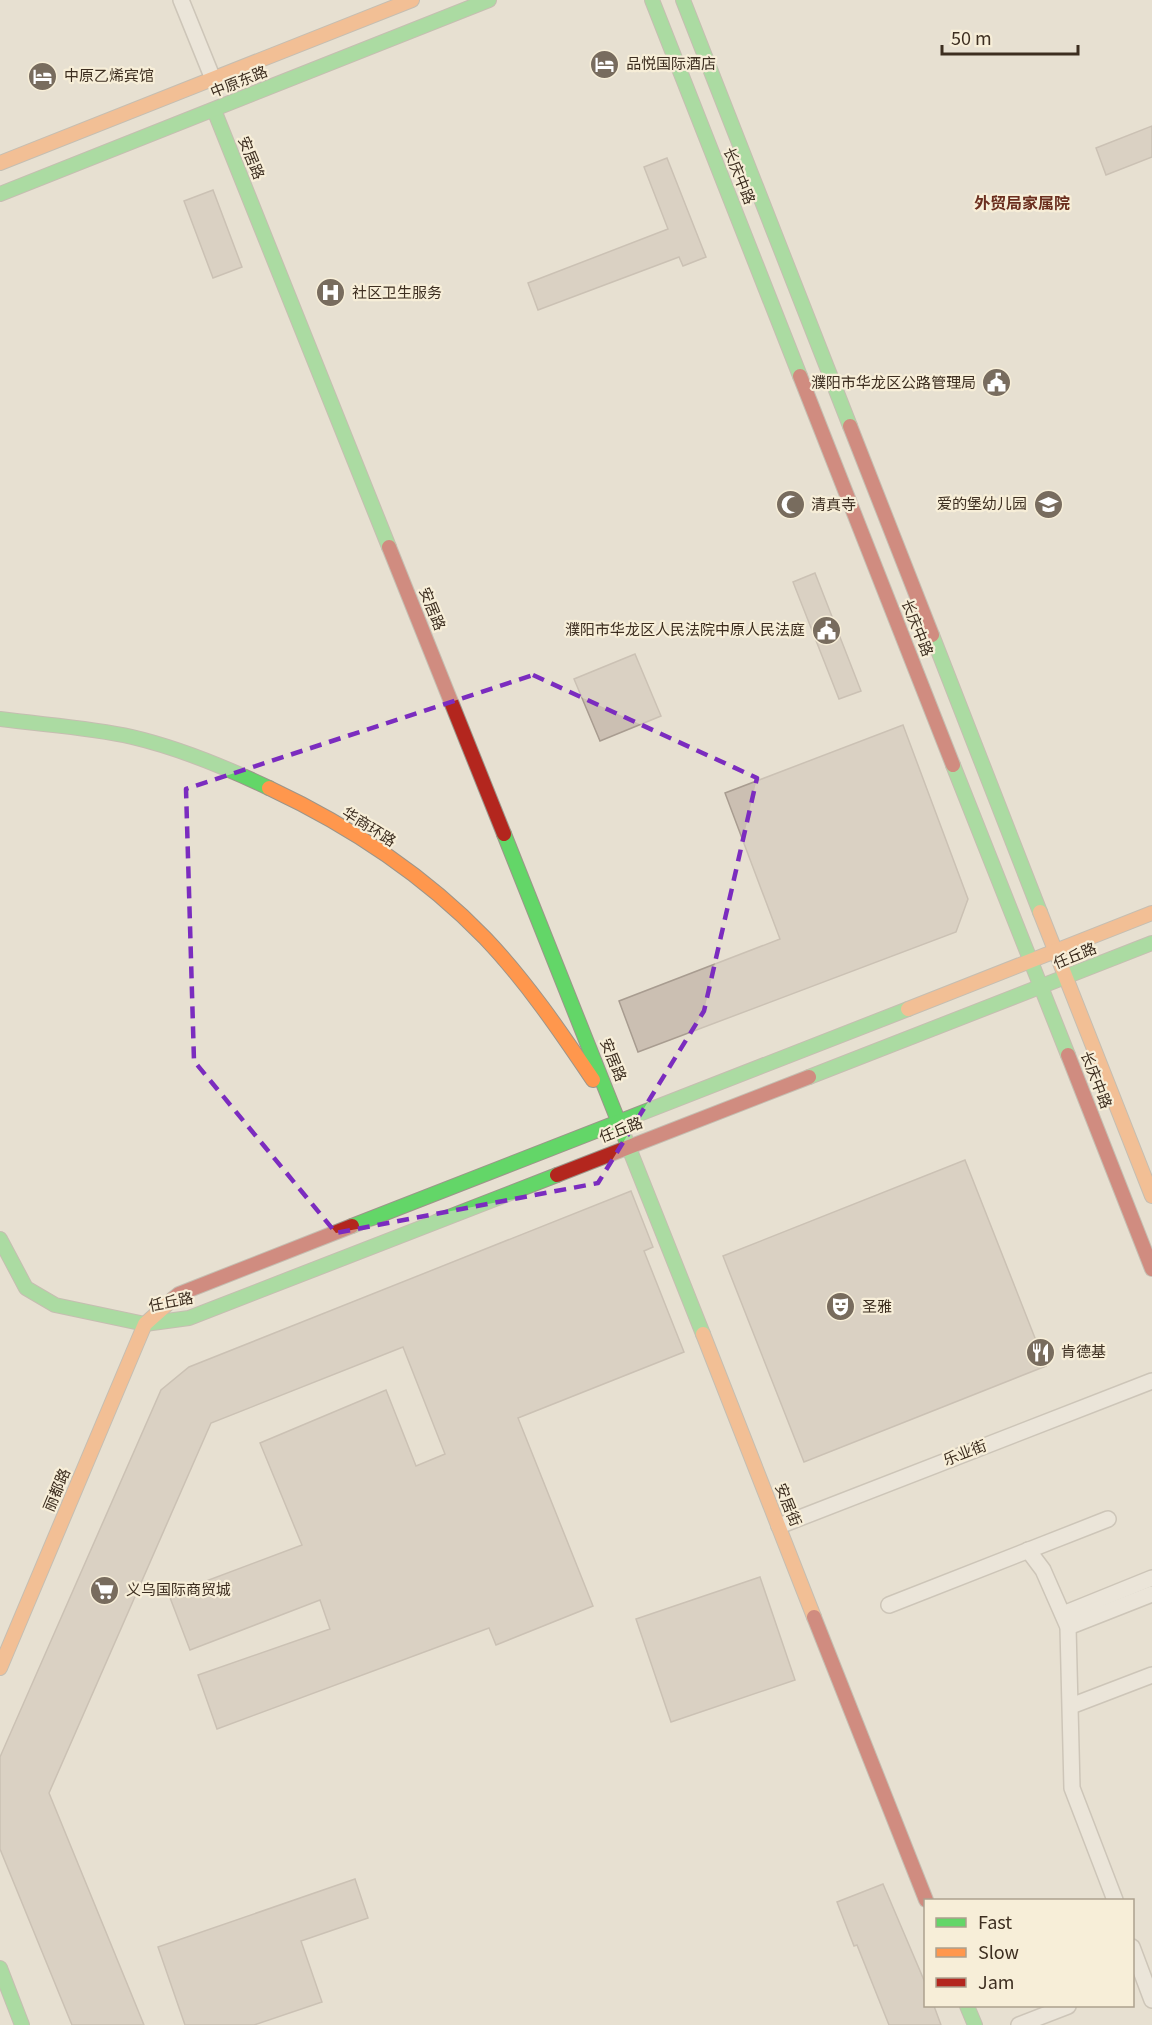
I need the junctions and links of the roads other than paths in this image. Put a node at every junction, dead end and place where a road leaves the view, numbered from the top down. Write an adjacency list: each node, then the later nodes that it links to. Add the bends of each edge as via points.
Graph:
1 (181, 0): 6 (street)
2 (412, 0): 6 (street, 中原东路)
3 (489, 0): 7 (street, 中原东路)
4 (652, 0): 14 (street, 长庆中路)
5 (682, 0): 13 (street, 长庆中路)
6 (213, 79): 8 (street, 中原东路)
7 (214, 110): 9 (street, 中原东路); 17 (street, 安居路)
8 (0, 163)
9 (0, 194)
10 (0, 719): 17 (street, 华商环路, via 147,741 267,787 363,842 449,903 485,939 553,1020)
11 (1152, 913): 13 (street, 任丘路)
12 (1152, 943): 15 (street, 任丘路)
13 (1057, 951): 14 (street, 任丘路); 15 (street, 长庆中路)
14 (1031, 961): 16 (street, 长庆中路); 17 (street, 任丘路)
15 (1066, 977): 16 (street, 任丘路); 19 (street, 长庆中路)
16 (1041, 987): 18 (street, 任丘路); 21 (street, 长庆中路)
17 (620, 1121): 18 (street, 安居街); 22 (street, 任丘路, via 179,1294)
18 (629, 1145): 22 (street, 任丘路, via 189,1318); 25 (street, 安居街)
19 (1152, 1196)
20 (0, 1239): 22 (street, via 26,1288 55,1305)
21 (1152, 1269)
22 (145, 1324): 31 (street, 丽都路)
23 (1152, 1381): 25 (street, 乐业街)
24 (1108, 1519): 26 (street)
25 (779, 1526): 34 (street, 安居街)
26 (1028, 1550): 29 (street); 30 (street, via 1043,1570)
27 (1152, 1578): 30 (street)
28 (1152, 1594): 30 (street)
29 (889, 1605)
30 (1065, 1621): 33 (street)
31 (0, 1668)
32 (1152, 1675): 33 (street)
33 (1071, 1706): 35 (street, via 1072,1788)
34 (926, 1899)
35 (1115, 1899)
36 (1134, 1952): 38 (street)
37 (0, 1968): 42 (street)
38 (1143, 1976): 39 (street)
39 (1152, 2000)
40 (967, 2007): 43 (street)
41 (1065, 2007): 44 (street)
42 (22, 2025)
43 (975, 2025)
44 (1019, 2025)

